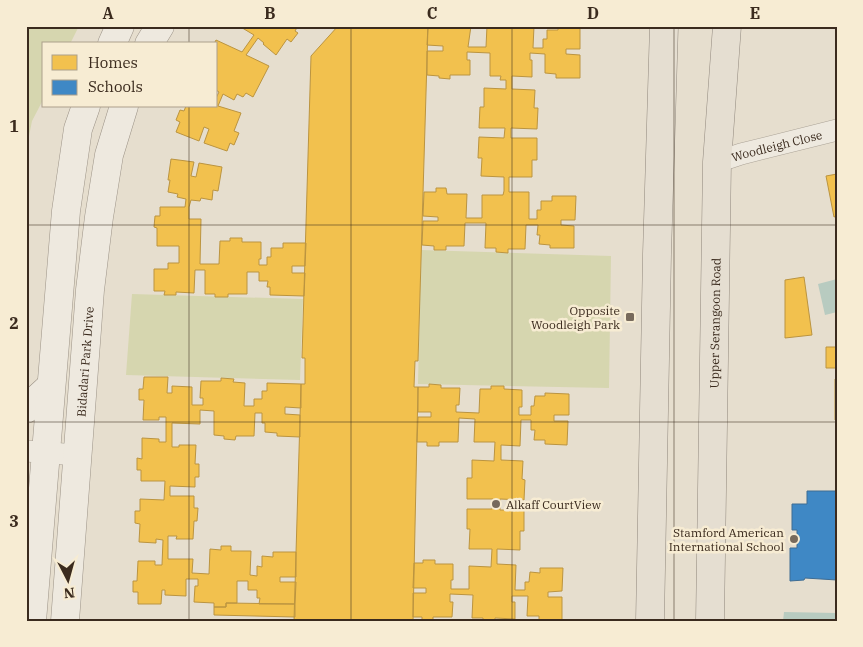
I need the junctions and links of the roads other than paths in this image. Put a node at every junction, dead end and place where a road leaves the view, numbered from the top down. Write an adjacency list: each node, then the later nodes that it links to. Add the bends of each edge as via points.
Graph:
1 (120, 26): 5 (street)
2 (160, 26): 6 (street)
3 (664, 26): 20 (main road)
4 (726, 26): 10 (main road, Upper Serangoon Road)
5 (113, 42)
6 (151, 42)
7 (85, 108): 11 (street, via 78,129 66,211)
8 (123, 108): 14 (street, Bidadari Park Drive, via 110,155 99,218)
9 (837, 130): 10 (street, Woodleigh Close)
10 (717, 162): 21 (main road, Upper Serangoon Road)
11 (51, 386): 12 (street); 13 (street)
12 (26, 409)
13 (37, 452): 14 (street); 16 (street)
14 (76, 455): 17 (street, Bidadari Park Drive)
15 (26, 510): 16 (street)
16 (37, 542): 17 (street, via 58,543); 18 (street)
17 (70, 549): 19 (street, Bidadari Park Drive)
18 (32, 621)
19 (65, 621)
20 (650, 621)
21 (710, 621)

